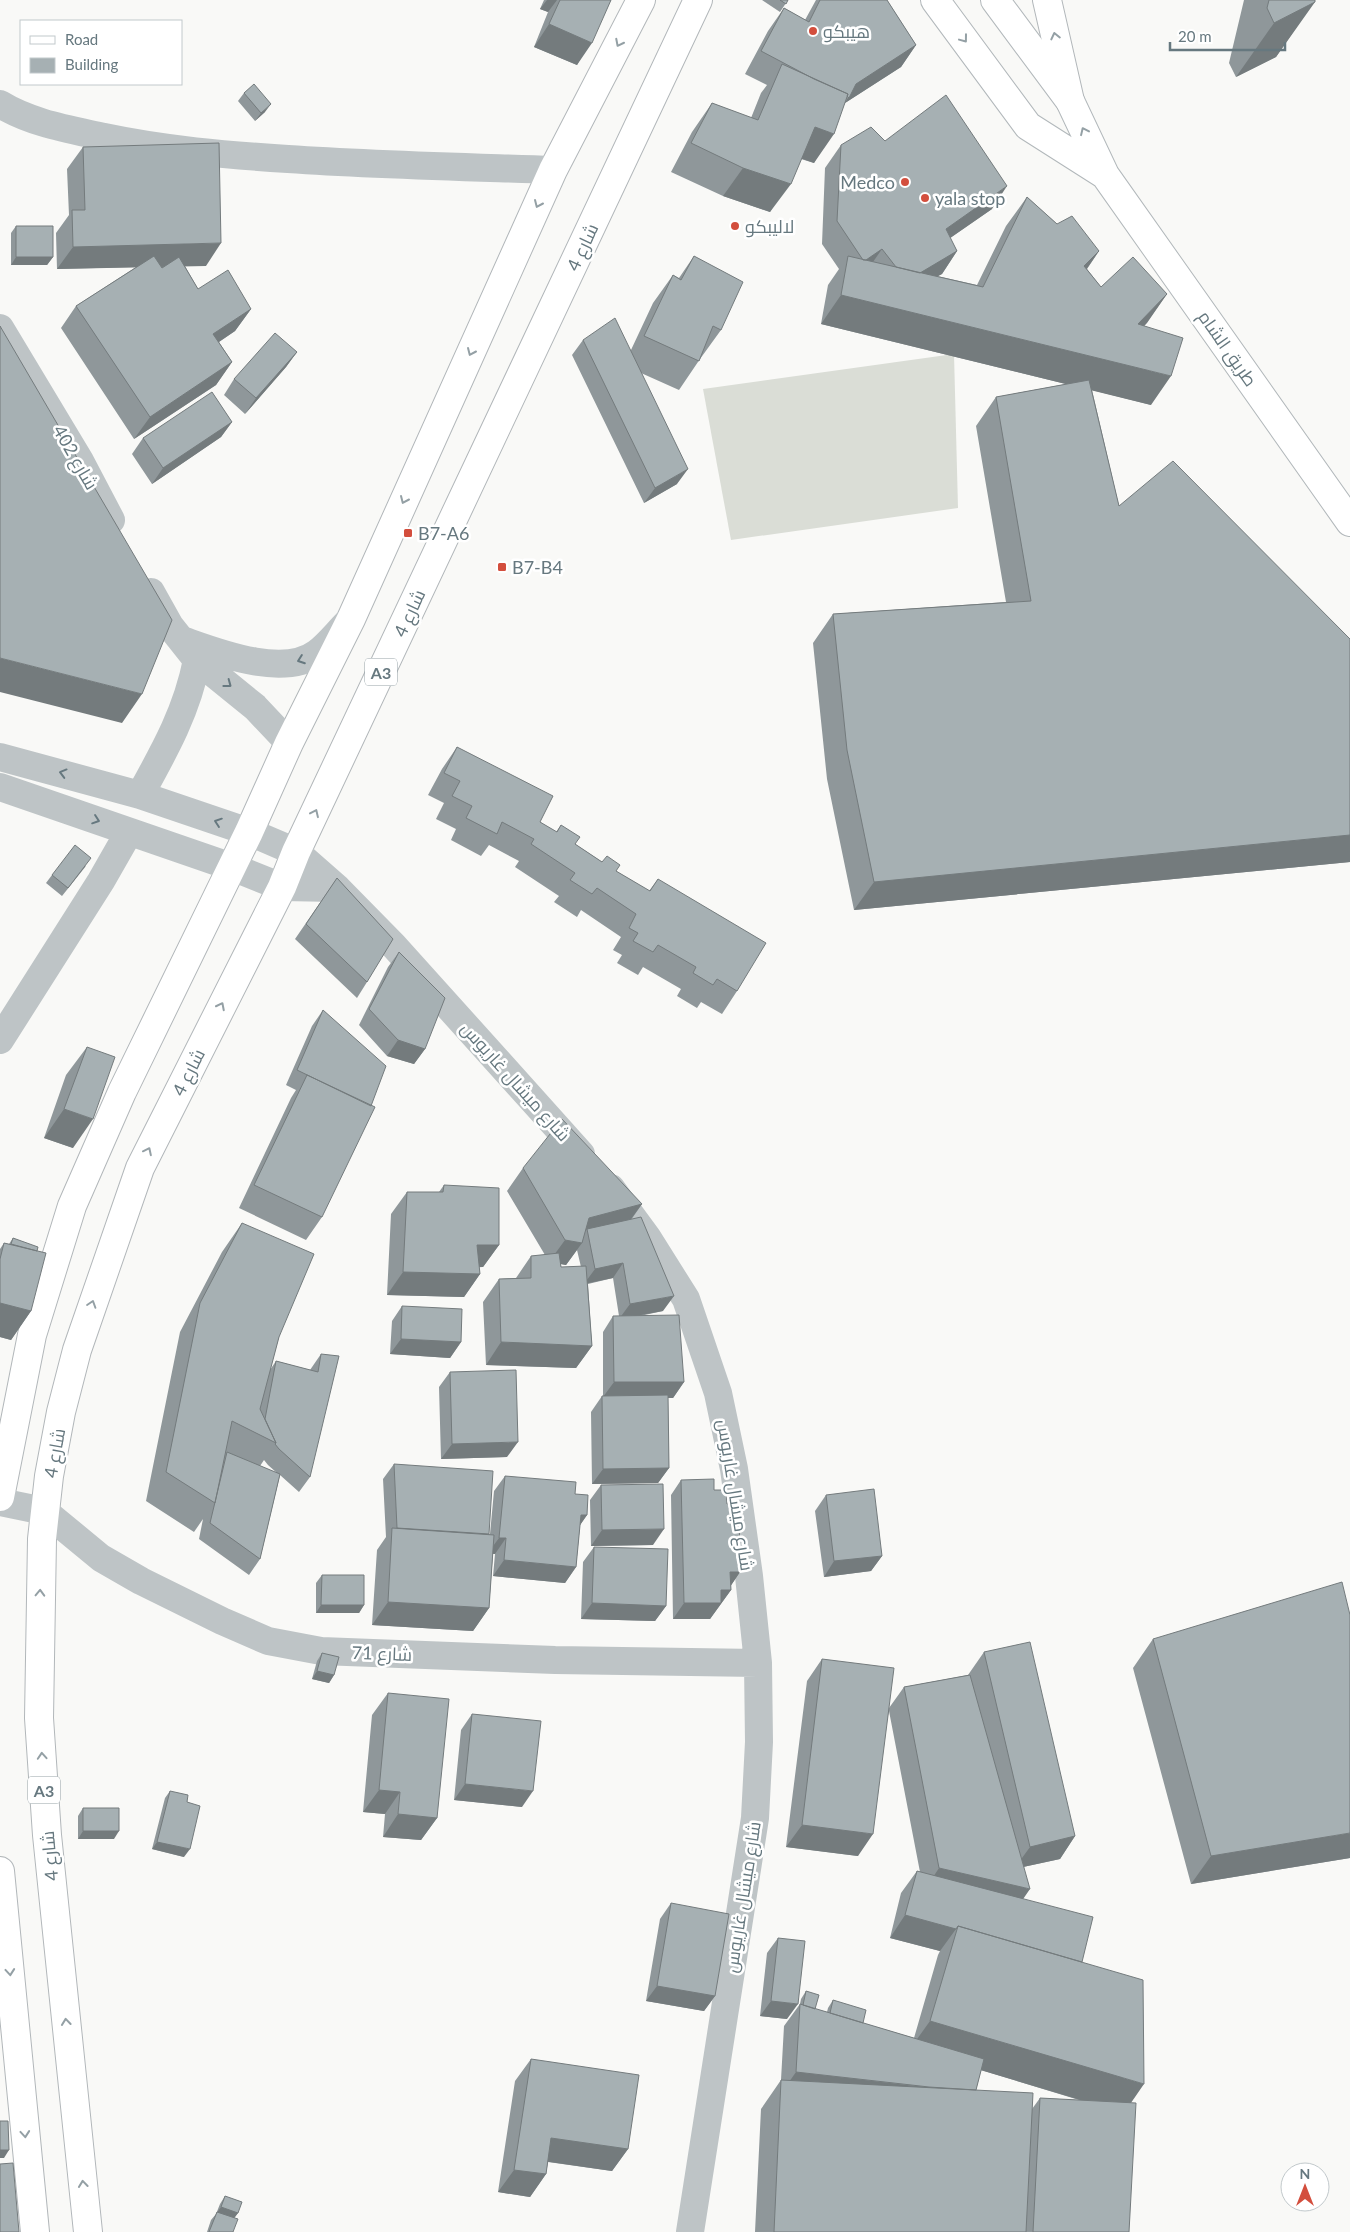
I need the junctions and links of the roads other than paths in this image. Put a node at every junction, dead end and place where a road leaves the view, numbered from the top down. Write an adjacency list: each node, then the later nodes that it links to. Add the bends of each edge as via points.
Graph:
1 (641, 0): 8 (main road, one-way to 8)
2 (698, 0): 23 (main road, شارع 4 / A3, one-way to 2)
3 (935, 0): 9 (main road, طريق الشام, one-way to 9, via 1028,126)
4 (996, 0): 6 (main road, طريق الشام)
5 (1046, 0): 6 (main road, one-way to 5)
6 (1070, 101): 9 (main road, طريق الشام, one-way to 6)
7 (0, 104): 8 (street, via 42,122 150,147 364,164)
8 (553, 170): 14 (main road, one-way to 14)
9 (1105, 175): 11 (main road, طريق الشام)
10 (0, 328): 12 (street, شارع 402, via 80,461)
11 (1350, 522)
12 (124, 545)
13 (138, 570): 15 (street)
14 (351, 619): 15 (street, one-way to 15, via 316,654 291,663 244,660); 17 (main road)
15 (179, 639): 16 (street)
16 (197, 660): 17 (street, one-way to 17, via 255,707); 20 (street, via 176,729)
17 (288, 743): 22 (main road)
18 (0, 757): 20 (street, شارع ميشال غاريوس, one-way to 18)
19 (0, 787): 21 (street, one-way to 21)
20 (140, 795): 22 (street, شارع ميشال غاريوس, one-way to 20)
21 (129, 832): 24 (street); 27 (street)
22 (249, 832): 23 (street, شارع ميشال غاريوس); 24 (main road)
23 (296, 852): 25 (main road, شارع 4 / A3); 26 (street, شارع ميشال غاريوس)
24 (232, 867): 25 (street); 28 (main road, via 122,1092 72,1206)
25 (282, 887): 26 (street); 31 (main road, شارع 4 / A3, one-way to 25, via 61,1412 77,1350 140,1168)
26 (337, 888): 32 (street, شارع ميشال غاريوس, via 394,946 604,1179 647,1237 686,1299 718,1393 734,1469)
27 (0, 1040)
28 (8, 1415): 29 (main road)
29 (0, 1497)
30 (0, 1502): 31 (street)
31 (44, 1510): 32 (street, شارع 71, via 109,1562 222,1621 268,1641 321,1651 555,1660); 35 (main road, شارع 4 / A3, one-way to 31, via 47,1835 39,1718)
32 (758, 1663): 36 (street, شارع ميشال غاريوس, via 759,1742 755,1818)
33 (0, 1871): 34 (main road, one-way to 34)
34 (35, 2232)
35 (88, 2232)
36 (690, 2232)

